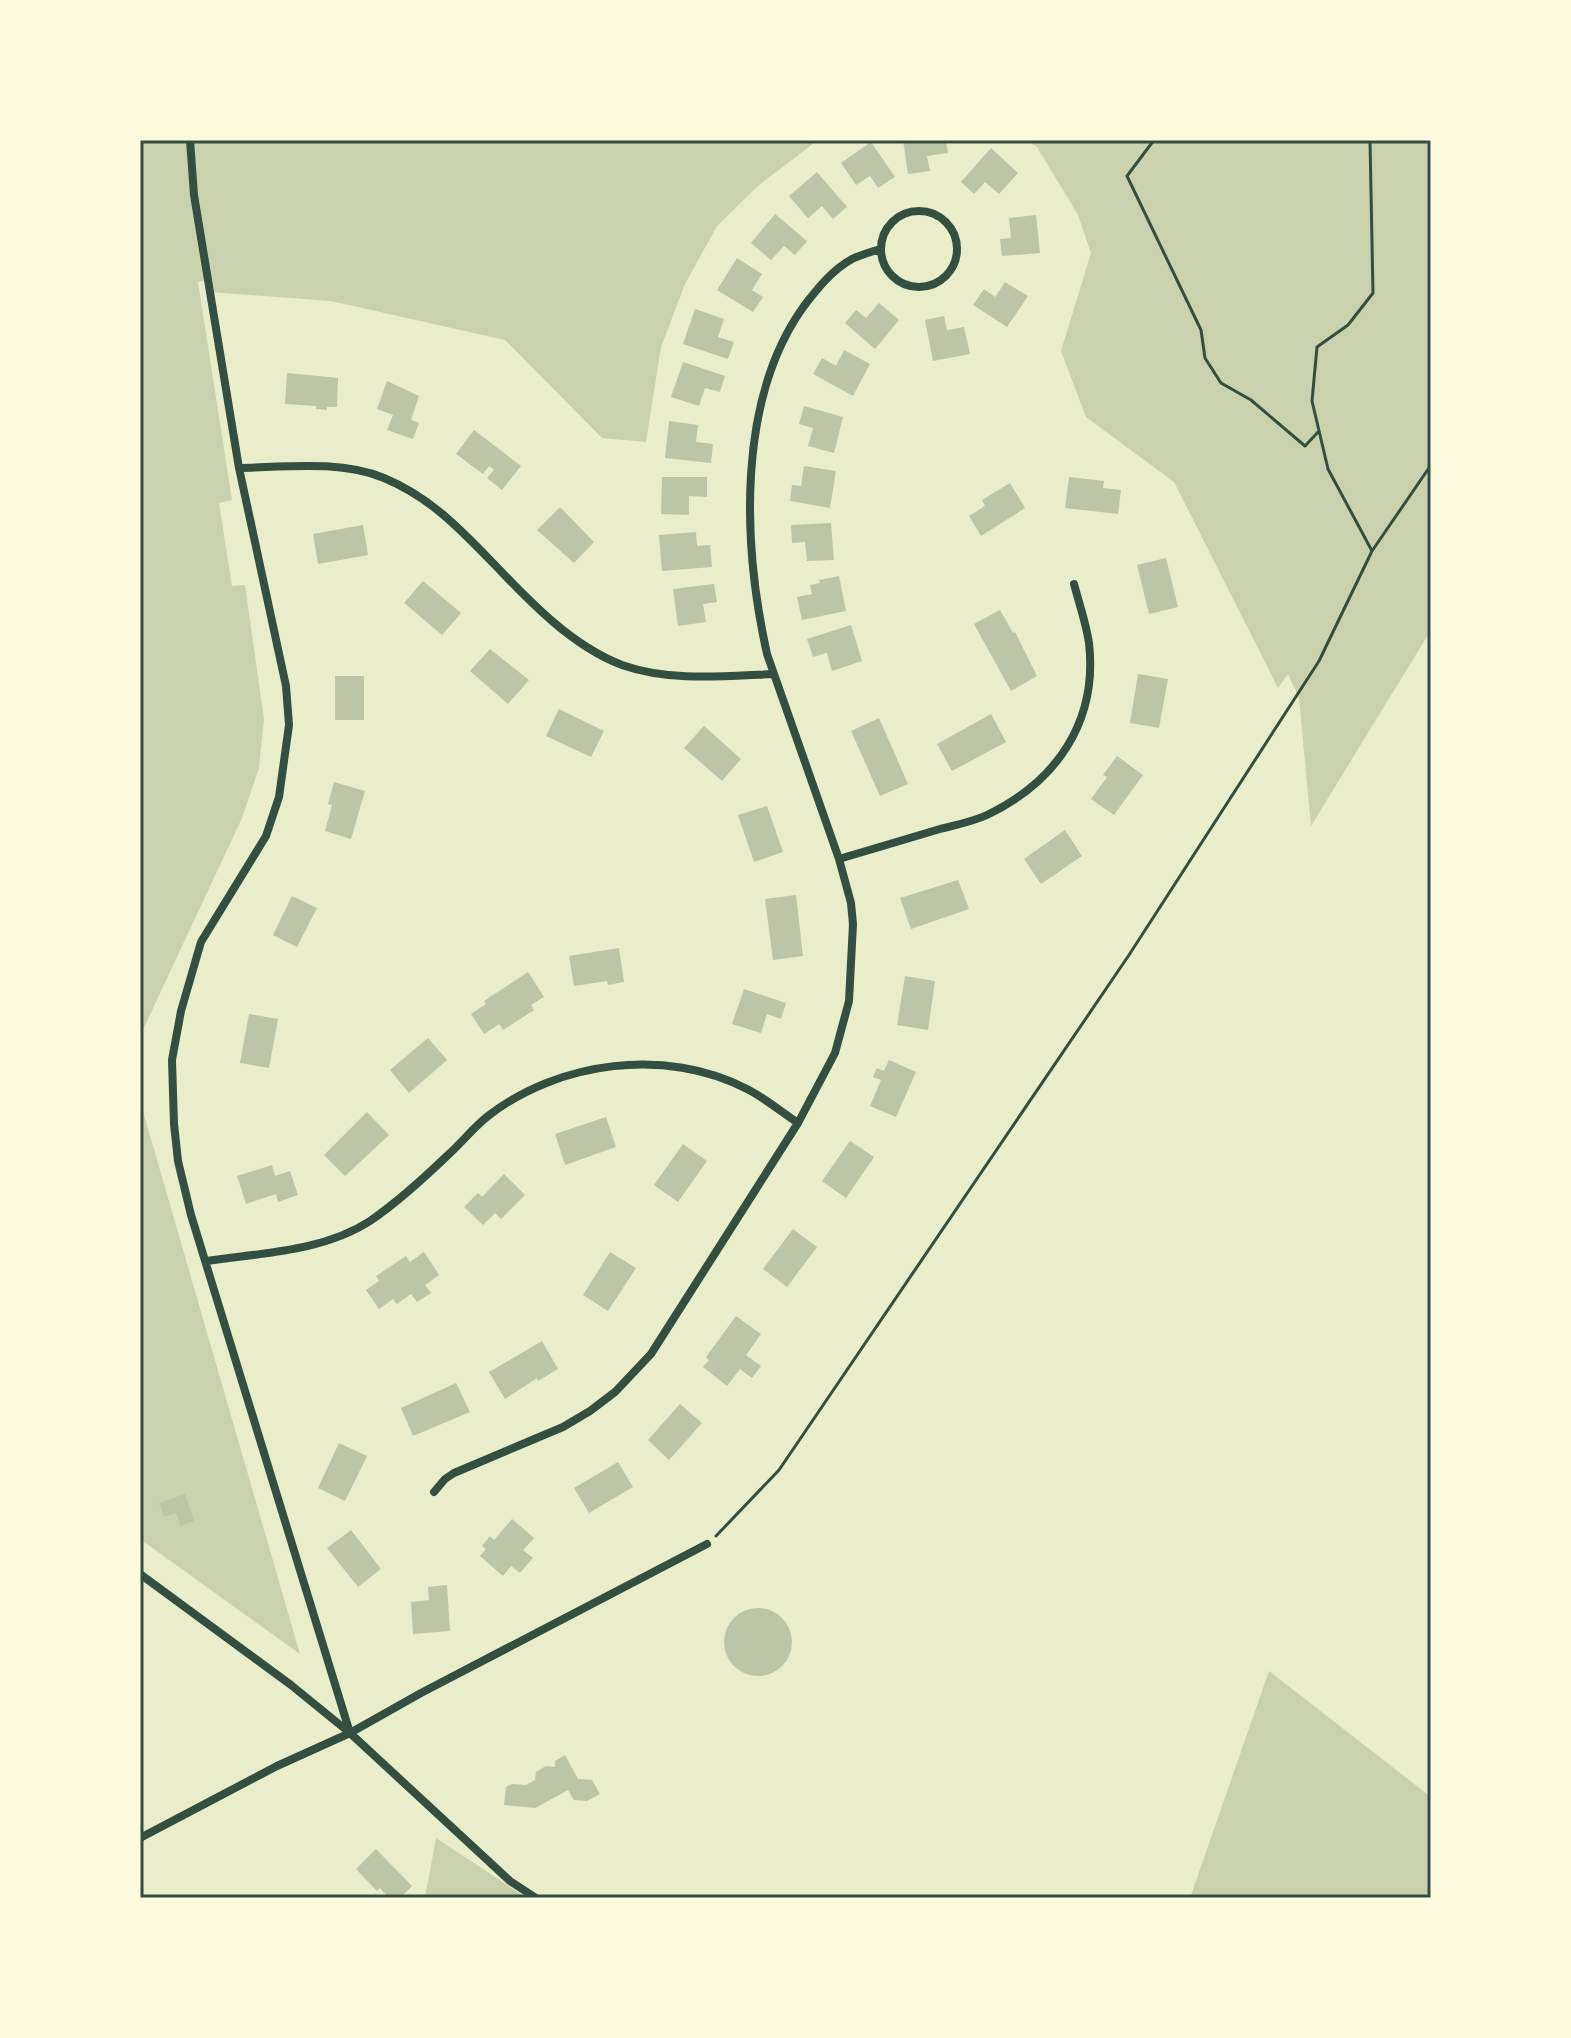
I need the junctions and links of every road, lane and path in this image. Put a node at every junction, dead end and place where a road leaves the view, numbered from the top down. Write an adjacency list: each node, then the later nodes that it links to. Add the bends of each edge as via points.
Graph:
1 (190, 140): 7 (street, via 194,195)
2 (1154, 140): 5 (path, via 1127,176 1201,330 1205,358 1221,383 1251,400 1305,446)
3 (1370, 140): 5 (path, via 1373,293 1348,325 1317,347 1312,401)
4 (880, 249): 4 (street, via 889,272 909,286 934,284 952,267 956,255 945,221 922,211 888,225); 10 (street, via 852,259 814,293 772,363 760,404 750,533 760,621)
5 (1319, 431): 8 (path, via 1328,469)
6 (1431, 465): 8 (path)
7 (239, 468): 10 (street, via 344,468 381,477 419,495 549,618 624,666 693,677); 13 (street, via 286,686 289,725 279,797 266,836 201,942 172,1060 178,1161)
8 (1372, 551): 15 (path, via 1319,661 1129,955 779,1470)
9 (1074, 584): 11 (street, via 1089,644 1083,718 1067,749 1044,776 984,816)
10 (773, 674): 11 (street)
11 (839, 859): 12 (street, via 853,924 849,1001 835,1053)
12 (798, 1123): 13 (street, via 748,1090 684,1069 651,1065 564,1075 488,1116 422,1181 369,1221 316,1244); 14 (street, via 651,1354 615,1392 563,1427 454,1473)
13 (206, 1261): 17 (street)
14 (434, 1492)
15 (707, 1544): 17 (street)
16 (140, 1574): 17 (street)
17 (350, 1733): 18 (street); 19 (street, via 510,1881)
18 (140, 1838)
19 (536, 1898)

